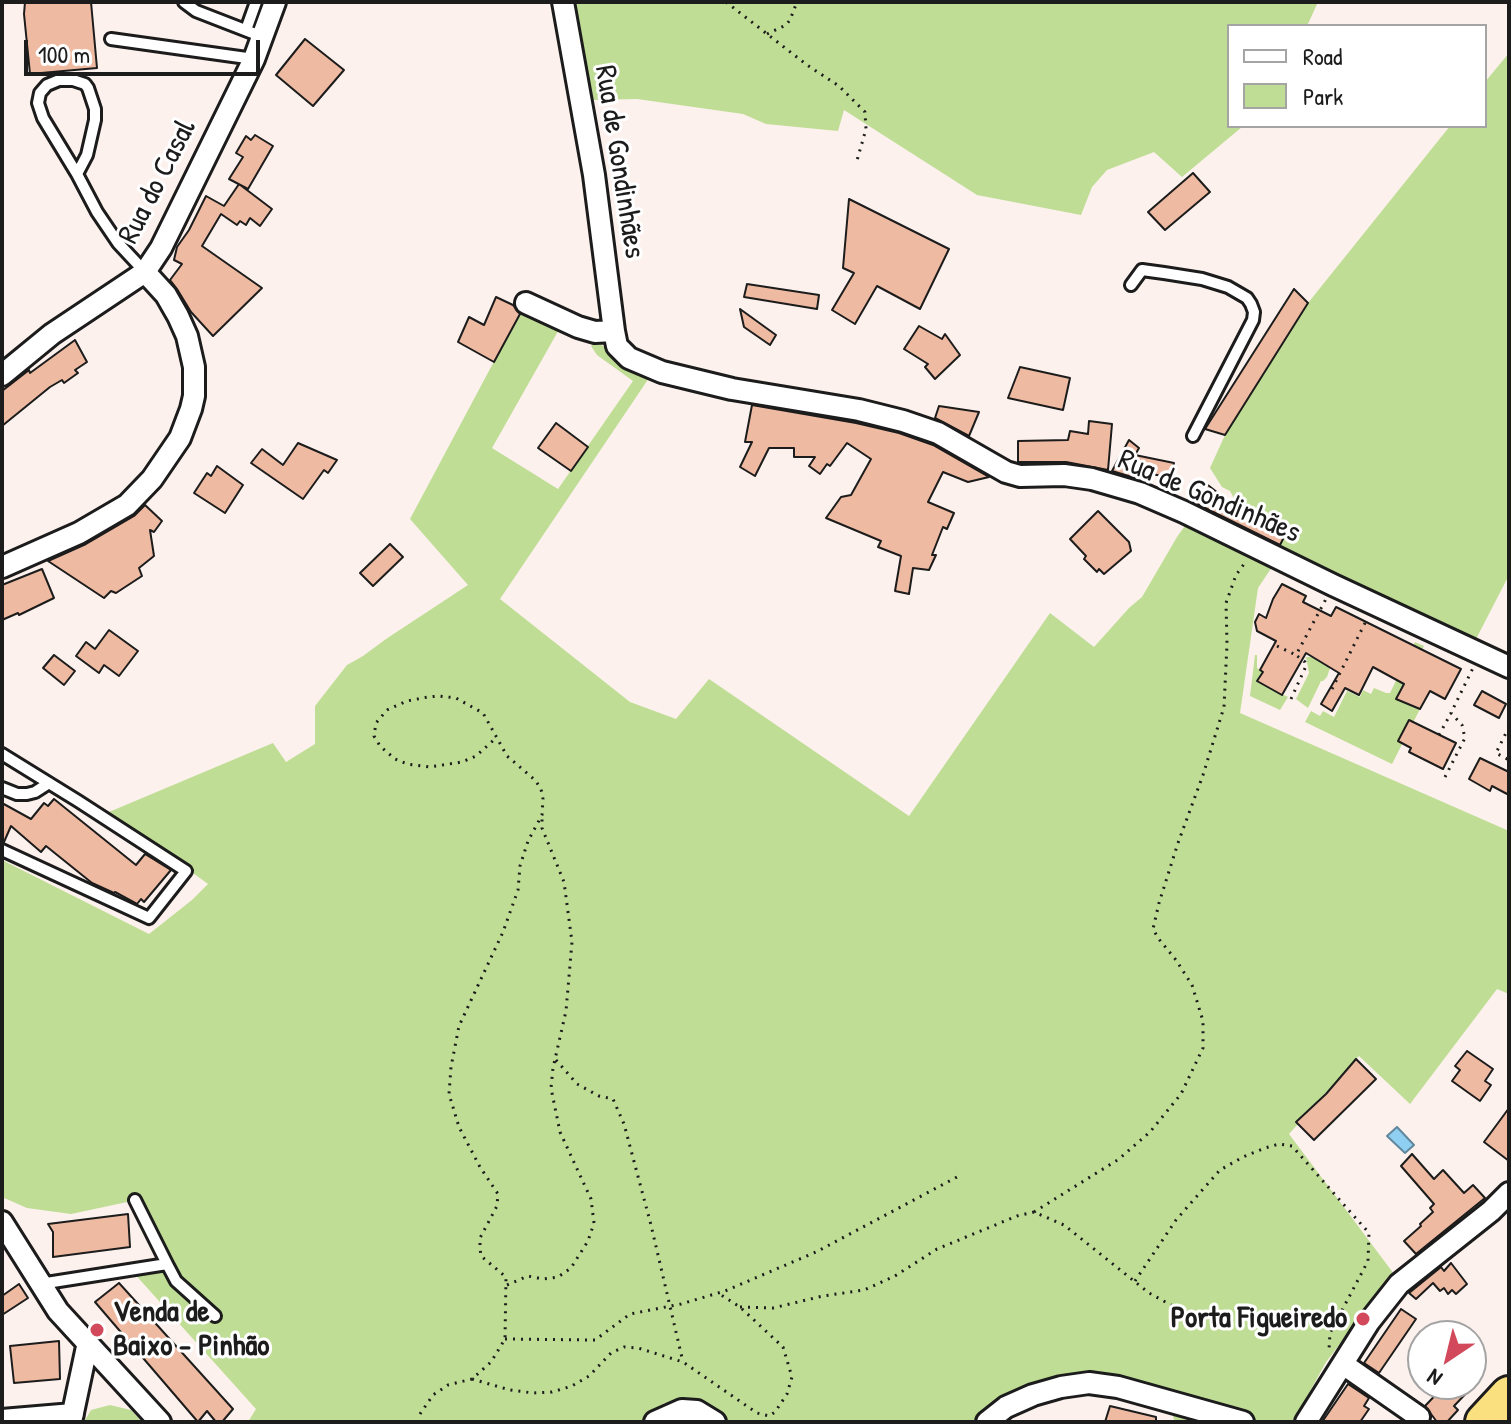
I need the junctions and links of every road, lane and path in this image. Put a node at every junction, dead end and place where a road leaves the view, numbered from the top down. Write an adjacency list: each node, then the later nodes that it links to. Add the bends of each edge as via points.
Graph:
1 (184, 2): 7 (lane)
2 (256, 2): 7 (lane)
3 (275, 2): 7 (street, Rua do Casal)
4 (563, 2): 16 (street, Rua de Gondinhães, via 594,175)
5 (726, 2): 8 (path)
6 (797, 2): 8 (path, via 786,25)
7 (254, 34): 10 (street, Rua do Casal)
8 (767, 34): 11 (path, via 839,86 865,112)
9 (111, 39): 10 (lane)
10 (254, 59): 13 (street, Rua do Casal)
11 (856, 164)
12 (77, 174): 12 (lane, via 38,103 42,89 59,80 85,84 95,109 87,155); 13 (lane, via 104,223)
13 (145, 272): 17 (street, Rua do Casal, via 52,334); 20 (street, via 178,316 194,367 194,396 180,438 127,505)
14 (1131, 285): 18 (lane, via 1142,270 1202,279 1228,287 1251,304 1253,320)
15 (526, 303): 16 (street, via 586,330)
16 (614, 331): 19 (street, Rua de Gondinhães, via 617,346 629,358 662,372 903,421 938,433 1006,472 1092,479 1140,493)
17 (2, 375)
18 (1193, 436)
19 (1257, 548): 21 (street, Rua de Gondinhães); 44 (path, via 1236,575 1226,603 1224,707 1153,929 1192,985 1203,1021 1203,1048 1181,1094 1150,1132 1119,1159)
20 (2, 567)
21 (1333, 585): 22 (street, Rua de Gondinhães); 25 (path)
22 (1374, 604): 24 (street, Rua de Gondinhães); 27 (path)
23 (1277, 646): 25 (path)
24 (1479, 654): 26 (street, Rua de Gondinhães); 29 (path)
25 (1296, 655): 28 (path, via 1306,666)
26 (1509, 667)
27 (1332, 689)
28 (1291, 699)
29 (1451, 713): 31 (path); 35 (path, via 1465,738)
30 (1509, 727): 34 (path, via 1496,753)
31 (1439, 735)
32 (496, 738): 32 (path, via 483,713 456,698 439,696 387,710 376,723 374,736 395,759 430,767 476,756); 38 (path, via 541,789)
33 (2, 754): 36 (lane)
34 (1509, 760)
35 (1445, 777)
36 (49, 783): 37 (lane, via 27,794); 39 (lane, via 186,871 149,918)
37 (2, 788)
38 (542, 815): 40 (path, via 542,828 564,882 572,942 566,1011); 49 (path, via 528,841 503,932 459,1026 451,1067 449,1094 459,1127 498,1194 480,1238 481,1256 506,1277)
39 (2, 850)
40 (555, 1058): 49 (path, via 554,1109 591,1199 594,1223 571,1268 558,1277 528,1276); 51 (path, via 577,1084 613,1099 624,1124)
41 (957, 1177): 50 (path, via 816,1252)
42 (1509, 1193): 58 (street, via 1399,1284)
43 (135, 1200): 46 (lane)
44 (1034, 1212): 47 (path, via 1064,1225); 52 (path, via 937,1249 864,1290 773,1308)
45 (2, 1222): 48 (street)
46 (167, 1264): 48 (lane); 54 (lane, via 176,1281)
47 (1135, 1281): 53 (path, via 1191,1314); 58 (path, via 1176,1220 1220,1170 1265,1148 1292,1146 1369,1233 1368,1261 1330,1333 1329,1350)
48 (40, 1284): 56 (street)
49 (507, 1285): 55 (path)
50 (718, 1293): 51 (path); 52 (path)
51 (669, 1306): 55 (path, via 630,1314 595,1340); 57 (path)
52 (740, 1307): 57 (path, via 783,1347 792,1377 775,1412 757,1413)
53 (1227, 1312)
54 (215, 1316)
55 (505, 1339): 59 (path)
56 (88, 1342): 62 (street); 64 (street)
57 (683, 1362): 59 (path, via 624,1347 589,1376 552,1392 510,1390)
58 (1343, 1364): 61 (street); 70 (street)
59 (472, 1379): 65 (path, via 433,1395)
60 (1509, 1395): 71 (highway)
61 (1419, 1417)
62 (72, 1418): 63 (street)
63 (2, 1420)
64 (160, 1422)
65 (420, 1422)
66 (655, 1422): 67 (street, via 682,1410 697,1411)
67 (715, 1422)
68 (987, 1422): 69 (street, via 1033,1395 1089,1383)
69 (1243, 1422)
70 (1306, 1422)
71 (1484, 1422)

